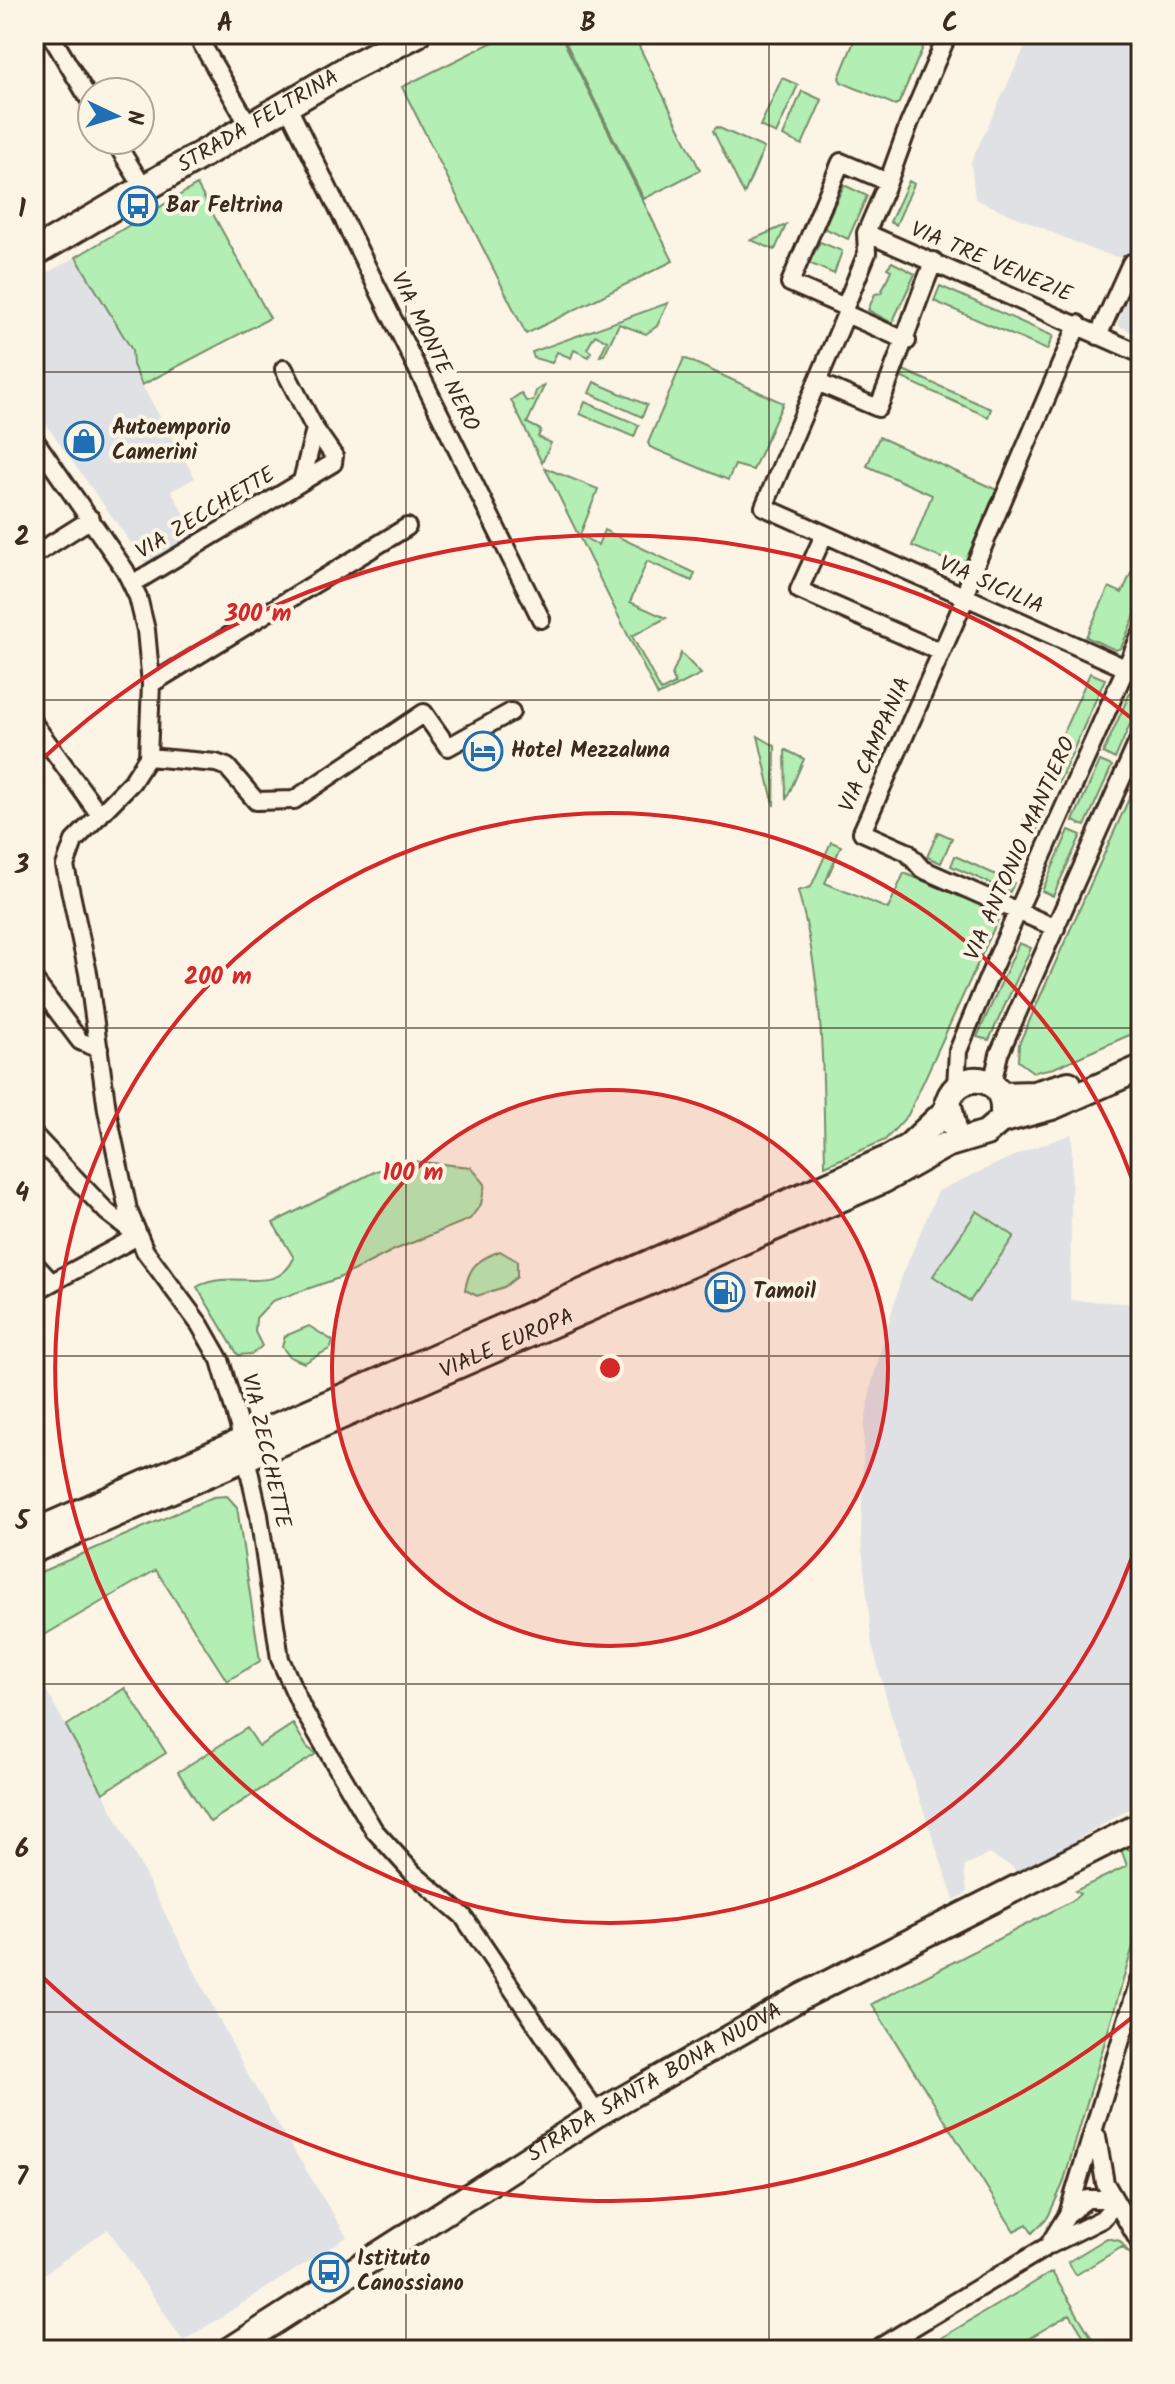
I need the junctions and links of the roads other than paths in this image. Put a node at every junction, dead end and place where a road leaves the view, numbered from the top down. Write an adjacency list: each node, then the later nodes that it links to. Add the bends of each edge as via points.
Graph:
1 (50, 34): 7 (street)
2 (196, 34): 9 (street)
3 (397, 34): 6 (main road)
4 (416, 34): 6 (main road, STRADA FELTRINA)
5 (948, 34): 11 (street, VIA SICILIA)
6 (348, 69): 8 (main road, STRADA FELTRINA)
7 (76, 77)
8 (287, 105): 9 (main road, STRADA FELTRINA); 31 (street, VIA MONTE NERO)
9 (250, 127): 12 (main road, STRADA FELTRINA)
10 (124, 156): 12 (street)
11 (888, 182): 13 (street, VIA SICILIA); 17 (street, via 841,162 790,283)
12 (145, 190): 14 (main road, STRADA FELTRINA)
13 (866, 233): 15 (street, VIA TRE VENEZIE); 17 (street, VIA SICILIA, via 867,253)
14 (34, 253)
15 (934, 261): 18 (street, VIA TRE VENEZIE); 20 (street, via 913,310)
16 (1131, 263): 19 (street)
17 (845, 310): 20 (street); 23 (street, VIA SICILIA)
18 (1078, 324): 19 (street, VIA TRE VENEZIE); 30 (street, VIA CAMPANIA)
19 (1098, 336): 21 (street, VIA TRE VENEZIE)
20 (907, 341): 23 (street, via 878,408)
21 (1141, 354)
22 (284, 369): 29 (street, VIA ZECCHETTE, via 334,456 333,463)
23 (817, 382): 27 (street, VIA SICILIA, via 764,507)
24 (34, 439): 25 (street, VIA ZECCHETTE)
25 (91, 519): 28 (street); 29 (street, VIA ZECCHETTE)
26 (407, 527): 35 (street)
27 (824, 535): 30 (street, VIA SICILIA); 33 (street, via 799,590)
28 (34, 555)
29 (132, 584): 35 (street, VIA ZECCHETTE, via 146,630)
30 (965, 599): 33 (street, VIA CAMPANIA); 34 (street, VIA SICILIA)
31 (541, 619)
32 (1141, 634): 34 (street, VIA ANTONIO MANTIERO)
33 (941, 652): 41 (street, VIA CAMPANIA, via 862,832 907,852 922,869)
34 (1133, 672): 41 (street, VIA ANTONIO MANTIERO)
35 (151, 684): 39 (street, VIA ZECCHETTE)
36 (511, 712): 39 (street, via 448,747 424,713 286,802 256,801 227,767 216,763)
37 (34, 724): 40 (street)
38 (1141, 735): 42 (street)
39 (148, 757): 40 (street, VIA ZECCHETTE)
40 (100, 815): 44 (street, VIA ZECCHETTE, via 68,848 65,866)
41 (1018, 911): 42 (street, VIA CAMPANIA); 47 (street, VIA ANTONIO MANTIERO, via 958,1051)
42 (1056, 928): 48 (street, via 999,1054)
43 (34, 980): 44 (street, via 80,1041)
44 (99, 1049): 53 (street, VIA ZECCHETTE, via 117,1166)
45 (1141, 1052): 48 (main road, via 1058,1089)
46 (1141, 1068): 50 (main road, VIALE EUROPA, via 1052,1107)
47 (956, 1086): 48 (main road, via 974,1078); 49 (main road, VIALE EUROPA)
48 (996, 1089): 50 (main road, via 1003,1103)
49 (947, 1110): 52 (main road, via 954,1125); 57 (main road, VIALE EUROPA, via 889,1158)
50 (1000, 1121): 52 (main road, VIALE EUROPA)
51 (34, 1135): 53 (street, via 107,1212)
52 (976, 1135): 57 (main road, VIALE EUROPA, via 946,1145 884,1180)
53 (138, 1236): 55 (street); 57 (street, VIA ZECCHETTE, via 212,1343)
54 (34, 1263): 55 (street)
55 (51, 1282): 56 (street)
56 (34, 1292)
57 (244, 1448): 58 (main road, VIALE EUROPA); 59 (main road, VIALE EUROPA); 65 (street, VIA ZECCHETTE, via 280,1659 302,1708 374,1830 463,1916)
58 (34, 1532)
59 (34, 1550)
60 (1141, 1825): 62 (main road, STRADA SANTA BONA NUOVA)
61 (1141, 1842): 62 (main road)
62 (1098, 1846): 65 (main road, STRADA SANTA BONA NUOVA, via 803,1996)
63 (1141, 1974): 64 (street)
64 (1101, 2112): 66 (street, via 1099,2164); 67 (street)
65 (597, 2114): 72 (main road, STRADA SANTA BONA NUOVA)
66 (1115, 2201): 67 (street, via 1087,2199); 68 (street, via 1110,2213); 69 (street)
67 (1068, 2214): 71 (street)
68 (1088, 2227): 69 (street); 71 (street)
69 (1132, 2230): 70 (street)
70 (1141, 2245)
71 (1048, 2246): 73 (street)
72 (230, 2350)
73 (875, 2350)

